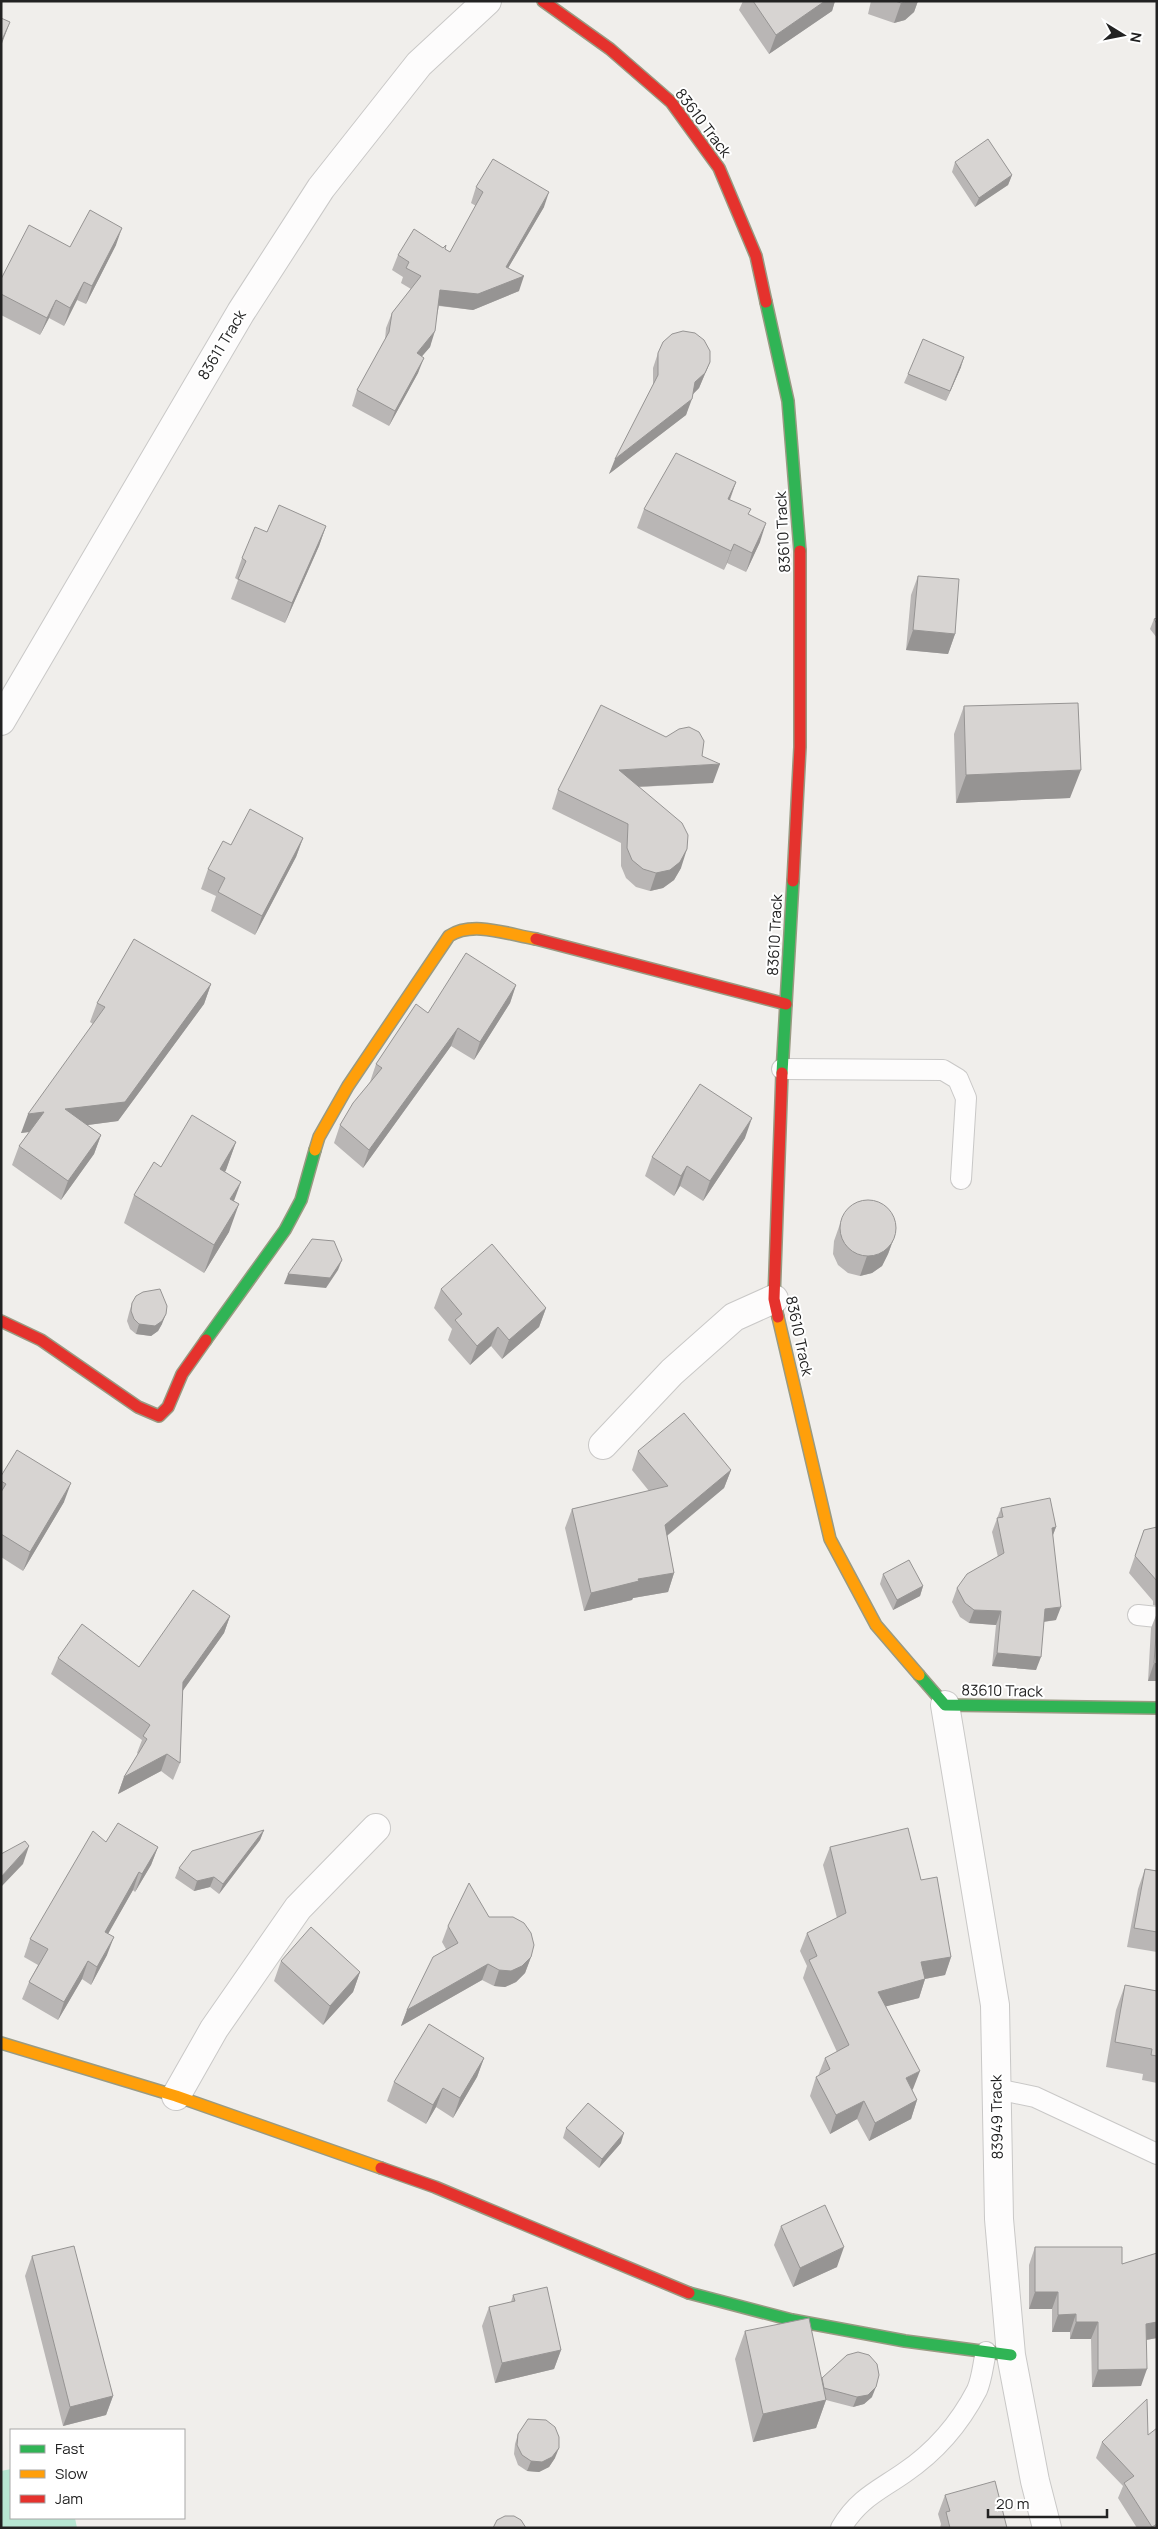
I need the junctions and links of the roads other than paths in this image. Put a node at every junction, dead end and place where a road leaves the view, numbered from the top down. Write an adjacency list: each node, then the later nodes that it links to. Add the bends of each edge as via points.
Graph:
1 (487, 1): 3 (street, 83611 Track, via 419,64 321,188 241,312)
2 (543, 1): 4 (street, 83610 Track, via 610,49 671,102 720,168 756,256 788,401 801,558 800,747)
3 (1, 721)
4 (786, 1004): 5 (street, 83610 Track); 8 (street, via 547,941 479,929 458,930 449,936 348,1086 319,1136 301,1200 285,1230 182,1374 168,1407 159,1416 138,1407 41,1340)
5 (782, 1069): 6 (lane, via 943,1070 958,1079 966,1098); 7 (street, 83610 Track)
6 (961, 1179)
7 (774, 1299): 9 (street, via 734,1317 672,1372); 10 (street, 83610 Track, via 830,1539 876,1625)
8 (1, 1321)
9 (603, 1445)
10 (946, 1705): 11 (street, 83610 Track); 14 (street, 83949 Track, via 995,2005)
11 (1157, 1708)
12 (376, 1828): 15 (street, via 298,1908 214,2029)
13 (1, 2043): 15 (street)
14 (997, 2089): 16 (lane, via 1035,2097); 17 (street, 83949 Track)
15 (176, 2096): 17 (street, via 435,2187 681,2291 792,2320)
16 (1157, 2154)
17 (998, 2354): 18 (lane, via 947,2437 905,2473 851,2511); 19 (street, 83949 Track)
18 (841, 2528)
19 (1047, 2528)

